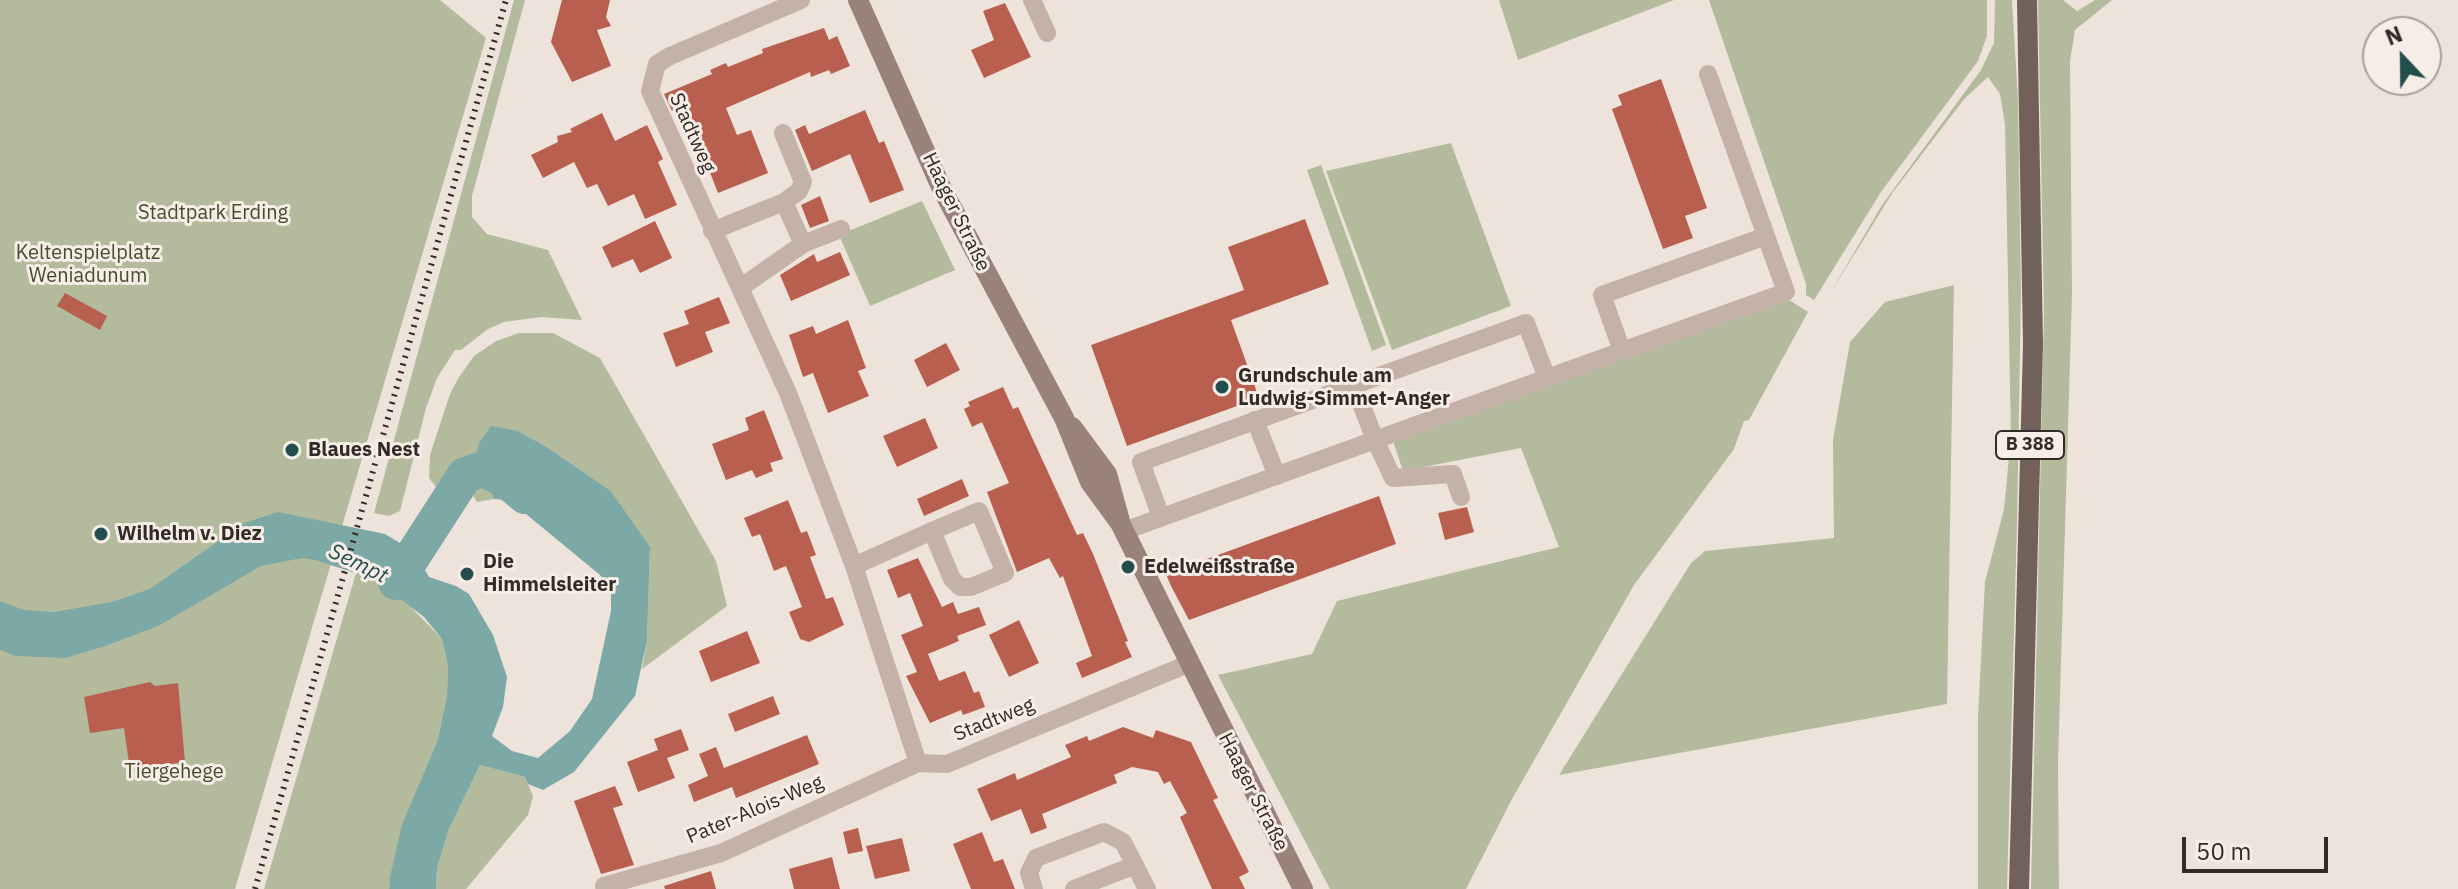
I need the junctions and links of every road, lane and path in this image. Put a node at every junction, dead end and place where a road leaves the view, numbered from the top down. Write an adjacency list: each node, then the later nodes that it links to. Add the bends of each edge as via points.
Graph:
1 (801, 0): 10 (street, Stadtweg, via 657,64 650,91 655,108)
2 (858, 0): 22 (street, Haager Straße, via 941,187 1064,418 1090,482)
3 (1032, 0): 5 (street)
4 (2027, 0): 33 (main road, B 388, via 2033,344)
5 (1047, 33)
6 (1708, 74): 11 (street)
7 (783, 133): 8 (street, via 803,182)
8 (784, 202): 10 (street); 12 (street)
9 (841, 229): 12 (street)
10 (712, 231): 13 (street, Stadtweg)
11 (1766, 236): 14 (street, via 1786,292); 14 (street, via 1602,295)
12 (803, 244): 13 (street)
13 (740, 288): 24 (street, Stadtweg, via 788,393)
14 (1622, 351): 15 (street)
15 (1547, 378): 16 (street, via 1526,323); 18 (street)
16 (1354, 385): 17 (street); 18 (street)
17 (1255, 420): 19 (street); 21 (street, via 1141,462)
18 (1375, 440): 19 (street); 20 (street, via 1393,478 1453,474)
19 (1277, 476): 21 (street)
20 (1461, 497)
21 (1161, 517): 22 (street)
22 (1122, 527): 25 (street, Haager Straße)
23 (932, 531): 23 (street, via 979,511 1005,573 960,587); 24 (street)
24 (854, 566): 26 (street, Stadtweg)
25 (1188, 664): 26 (street, Stadtweg, via 947,764); 29 (street, Haager Straße)
26 (918, 763): 28 (street, Pater-Alois-Weg, via 721,853)
27 (1133, 866): 30 (street, via 1119,838 1098,834 1036,858 1029,873); 31 (street); 32 (street)
28 (604, 886)
29 (1298, 887)
30 (1034, 889)
31 (1074, 889)
32 (1147, 889)
33 (2019, 889)

